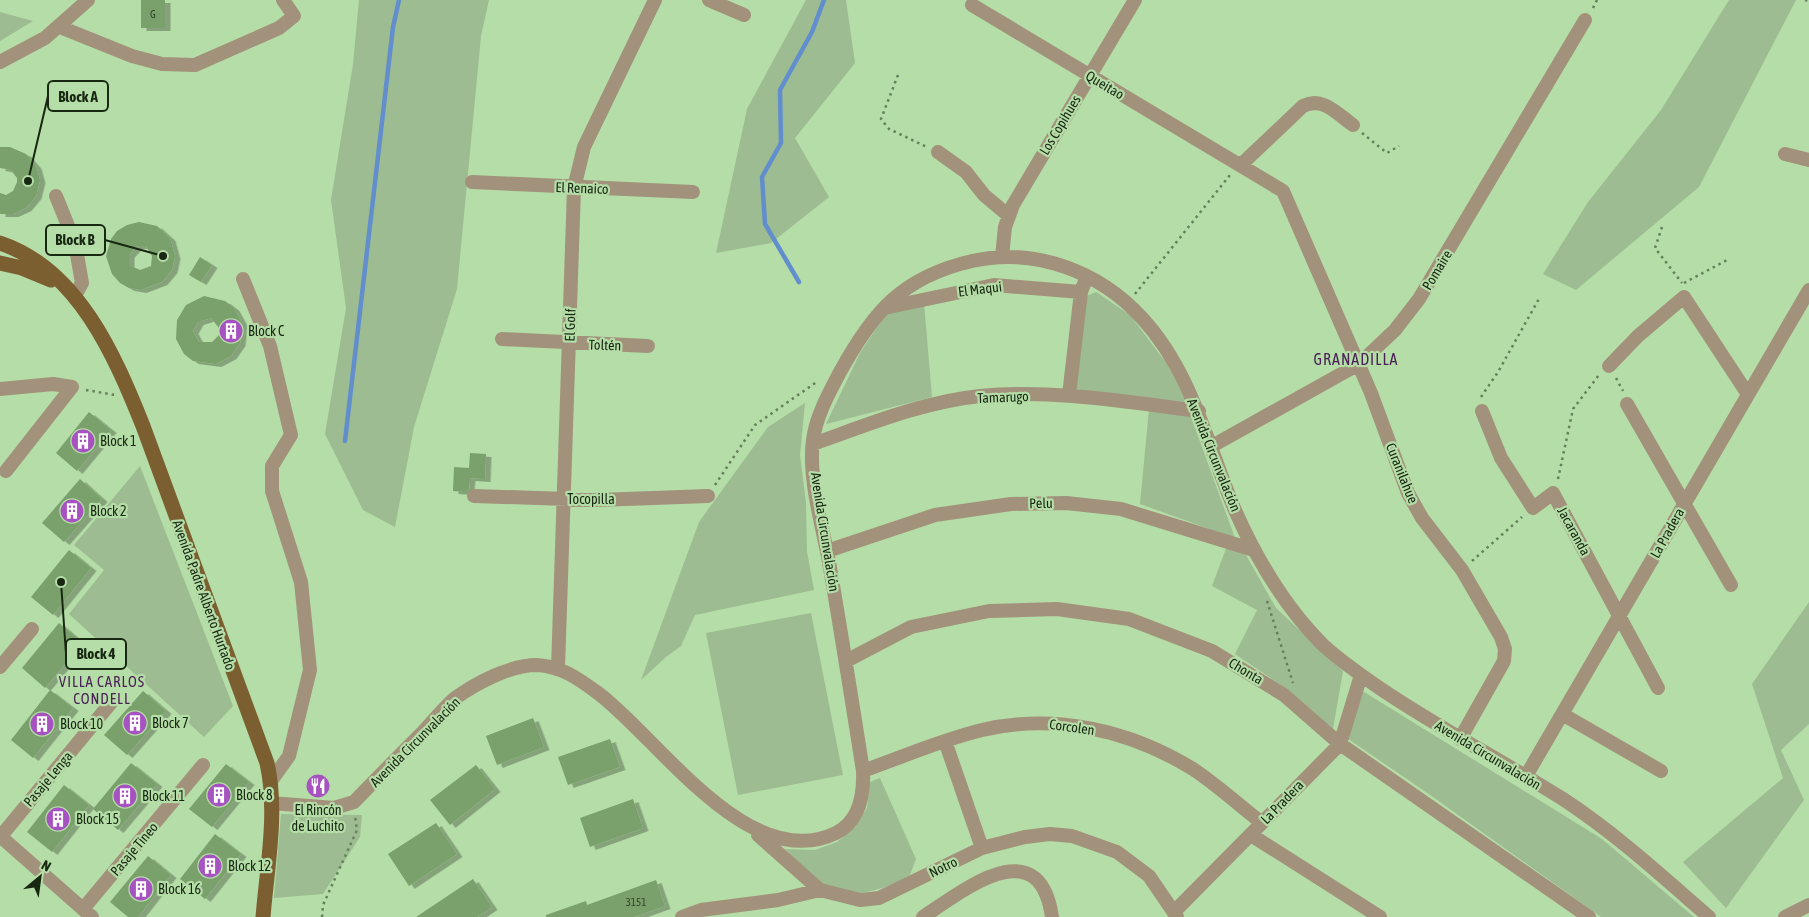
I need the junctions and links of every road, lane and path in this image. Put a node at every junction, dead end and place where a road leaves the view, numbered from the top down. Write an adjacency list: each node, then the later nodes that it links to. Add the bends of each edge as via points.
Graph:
1 (88, 0): 11 (street)
2 (283, 0): 11 (street, via 294,16 279,28 195,65 162,64 132,56)
3 (655, 0): 22 (street, El Golf, via 584,147)
4 (709, 0): 9 (street)
5 (1135, 0): 14 (street, Los Copihues)
6 (1805, 0): 7 (path)
7 (1809, 1)
8 (972, 5): 14 (street, Queitao)
9 (744, 15)
10 (1585, 20): 44 (street, Pomaire, via 1419,299 1395,330)
11 (60, 27): 12 (street)
12 (0, 62)
13 (898, 75): 17 (path, via 882,119 890,129)
14 (1090, 75): 20 (street, Queitao); 26 (street, Los Copihues)
15 (1353, 126): 16 (path, via 1387,153); 20 (street, via 1322,103 1313,101 1303,106)
16 (1399, 146)
17 (938, 152): 26 (street, via 966,172 984,196)
18 (1785, 154): 19 (street)
19 (1809, 160)
20 (1239, 164): 23 (street, Queitao); 39 (path)
21 (472, 182): 22 (street, El Renaico)
22 (574, 188): 24 (street, El Renaico); 42 (street, El Golf)
23 (1282, 191): 44 (street, Curanilahue)
24 (693, 192)
25 (56, 196): 37 (street, via 75,243 82,283)
26 (1009, 216): 29 (street, Los Copihues)
27 (1662, 227): 34 (path, via 1655,248)
28 (0, 244): 37 (main road, Avenida Padre Alberto Hurtado, via 33,260)
29 (1002, 257): 32 (street, Avenida Circunvalación, via 1038,259); 40 (street, Avenida Circunvalación, via 976,260 919,280)
30 (1729, 259): 34 (path)
31 (0, 263): 37 (main road, Avenida Padre Alberto Hurtado, via 39,274)
32 (1087, 276): 36 (street); 39 (street, Avenida Circunvalación)
33 (243, 279): 86 (street, via 270,346 291,435 272,466 272,491 301,582 310,670 289,756)
34 (1683, 290): 45 (street); 49 (street)
35 (1809, 290): 49 (street, La Pradera)
36 (1081, 292): 40 (street, El Maqui, via 994,285); 50 (street)
37 (72, 294): 51 (main road, Avenida Padre Alberto Hurtado, via 102,336)
38 (1540, 297): 54 (path, via 1498,372 1479,398)
39 (1128, 303): 53 (street, Avenida Circunvalación, via 1167,351)
40 (881, 309): 55 (street, Avenida Circunvalación, via 831,389)
41 (502, 340): 42 (street, Toltén)
42 (569, 343): 43 (street, Toltén); 61 (street, El Golf)
43 (648, 346)
44 (1359, 364): 56 (street, Pomaire); 66 (street, Curanilahue, via 1408,493 1422,518)
45 (1609, 366): 52 (path); 58 (path, via 1574,409)
46 (823, 377): 60 (path, via 755,425)
47 (72, 387): 48 (street, via 53,384); 51 (path); 57 (street)
48 (0, 389)
49 (1747, 393): 62 (street, La Pradera)
50 (1069, 395): 53 (street, Tamarugo); 55 (street, Tamarugo, via 980,396 925,406)
51 (132, 398): 86 (main road, Avenida Padre Alberto Hurtado)
52 (1627, 404): 62 (street)
53 (1199, 411): 56 (street, Avenida Circunvalación)
54 (1482, 412): 63 (street, via 1501,458)
55 (812, 444): 65 (street, Avenida Circunvalación, via 816,498)
56 (1212, 446): 64 (street, Avenida Circunvalación)
57 (6, 471)
58 (1553, 493): 63 (street, Jacaranda); 69 (street, Jacaranda)
59 (474, 496): 61 (street, Tocopilla)
60 (708, 496): 61 (street, Tocopilla)
61 (564, 499): 73 (street, El Golf)
62 (1684, 503): 67 (street); 69 (street, La Pradera)
63 (1533, 508): 66 (path)
64 (1254, 550): 65 (street, Pelu, via 1121,508 1066,503 1011,504 935,515); 74 (street, Avenida Circunvalación, via 1268,576 1304,624 1325,647)
65 (827, 551): 71 (street, Avenida Circunvalación)
66 (1462, 570): 79 (street, Curanilahue, via 1505,649 1504,661)
67 (1731, 586)
68 (1264, 595): 76 (path, via 1293,682)
69 (1620, 615): 75 (street, Jacaranda); 78 (street, La Pradera)
70 (32, 628): 72 (street)
71 (846, 661): 76 (street, Chonta, via 911,627 989,611 1057,609 1129,619 1212,651); 83 (street, Avenida Circunvalación)
72 (0, 667)
73 (558, 668): 87 (street, Avenida Circunvalación, via 523,667 482,682 454,700); 90 (street, Avenida Circunvalación, via 615,706 701,791)
74 (1361, 675): 79 (street, Avenida Circunvalación); 81 (street, La Pradera)
75 (1658, 688)
76 (1284, 695): 81 (street, Chonta)
77 (114, 699): 92 (street, Pasaje Lenga)
78 (1562, 714): 84 (street); 85 (street, La Pradera)
79 (1460, 739): 85 (street, Avenida Circunvalación)
80 (945, 741): 83 (street, Corcolen); 89 (street, Corcolen, via 982,730 1031,722 1077,725 1126,737 1194,770); 93 (street)
81 (1340, 744): 89 (street, La Pradera); 104 (street, Chonta)
82 (203, 765): 96 (street, Pasaje Tineo)
83 (863, 771): 90 (street, Avenida Circunvalación, via 862,802 854,819 841,831 809,842 790,841)
84 (1661, 771)
85 (1526, 776): 105 (street, Avenida Circunvalación, via 1613,836)
86 (271, 781): 88 (main road, Avenida Padre Alberto Hurtado)
87 (354, 802): 88 (street, via 334,808); 99 (path, via 357,830 323,905)
88 (271, 803): 98 (main road, Avenida Padre Alberto Hurtado)
89 (1262, 823): 91 (street, La Pradera)
90 (748, 826): 94 (street)
91 (1251, 835): 97 (street, La Pradera); 103 (street)
92 (0, 836): 96 (street)
93 (982, 848): 94 (street, Notro, via 879,898 860,900); 97 (street, Notro, via 1050,834 1092,841 1117,852 1149,876)
94 (820, 890): 100 (street, Notro, via 778,900 701,910)
95 (1809, 906): 106 (street)
96 (88, 913)
97 (1175, 915)
98 (263, 917)
99 (322, 917)
100 (682, 917)
101 (923, 917): 102 (street, via 974,884 1010,870 1028,874 1038,881 1050,903)
102 (1052, 917)
103 (1380, 917)
104 (1589, 917)
105 (1709, 917)
106 (1785, 917)

